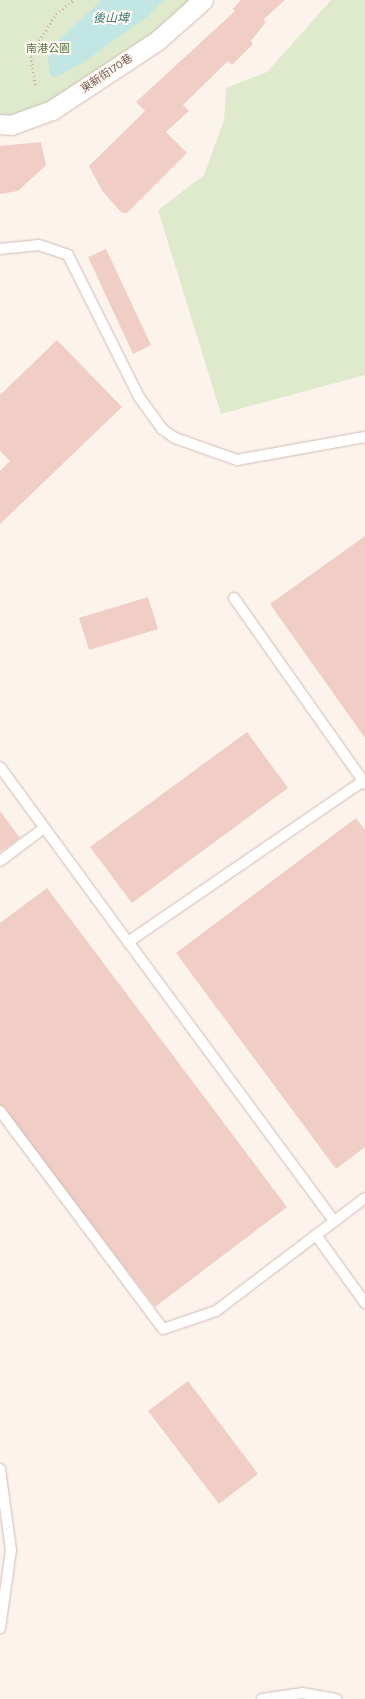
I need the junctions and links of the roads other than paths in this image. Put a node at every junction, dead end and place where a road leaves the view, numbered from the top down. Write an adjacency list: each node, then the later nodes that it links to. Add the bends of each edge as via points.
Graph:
1 (203, 0): 2 (street, 東新街170巷, via 158,40 52,110 11,125)
2 (0, 124)
3 (0, 249): 4 (lane, via 39,245 68,255 139,397 162,429 175,438 237,460)
4 (365, 437)
5 (234, 598): 7 (lane)
6 (0, 767): 8 (lane)
7 (364, 782): 10 (lane)
8 (44, 828): 9 (lane); 10 (lane)
9 (0, 860)
10 (128, 942): 13 (lane)
11 (0, 1111): 14 (lane, via 163,1328 216,1311)
12 (365, 1198): 13 (lane)
13 (334, 1221): 14 (lane)
14 (316, 1235): 15 (lane)
15 (365, 1303)
16 (0, 1469): 17 (lane, via 11,1550)
17 (0, 1628)
18 (262, 1699): 19 (lane, via 302,1693)
19 (336, 1699)

